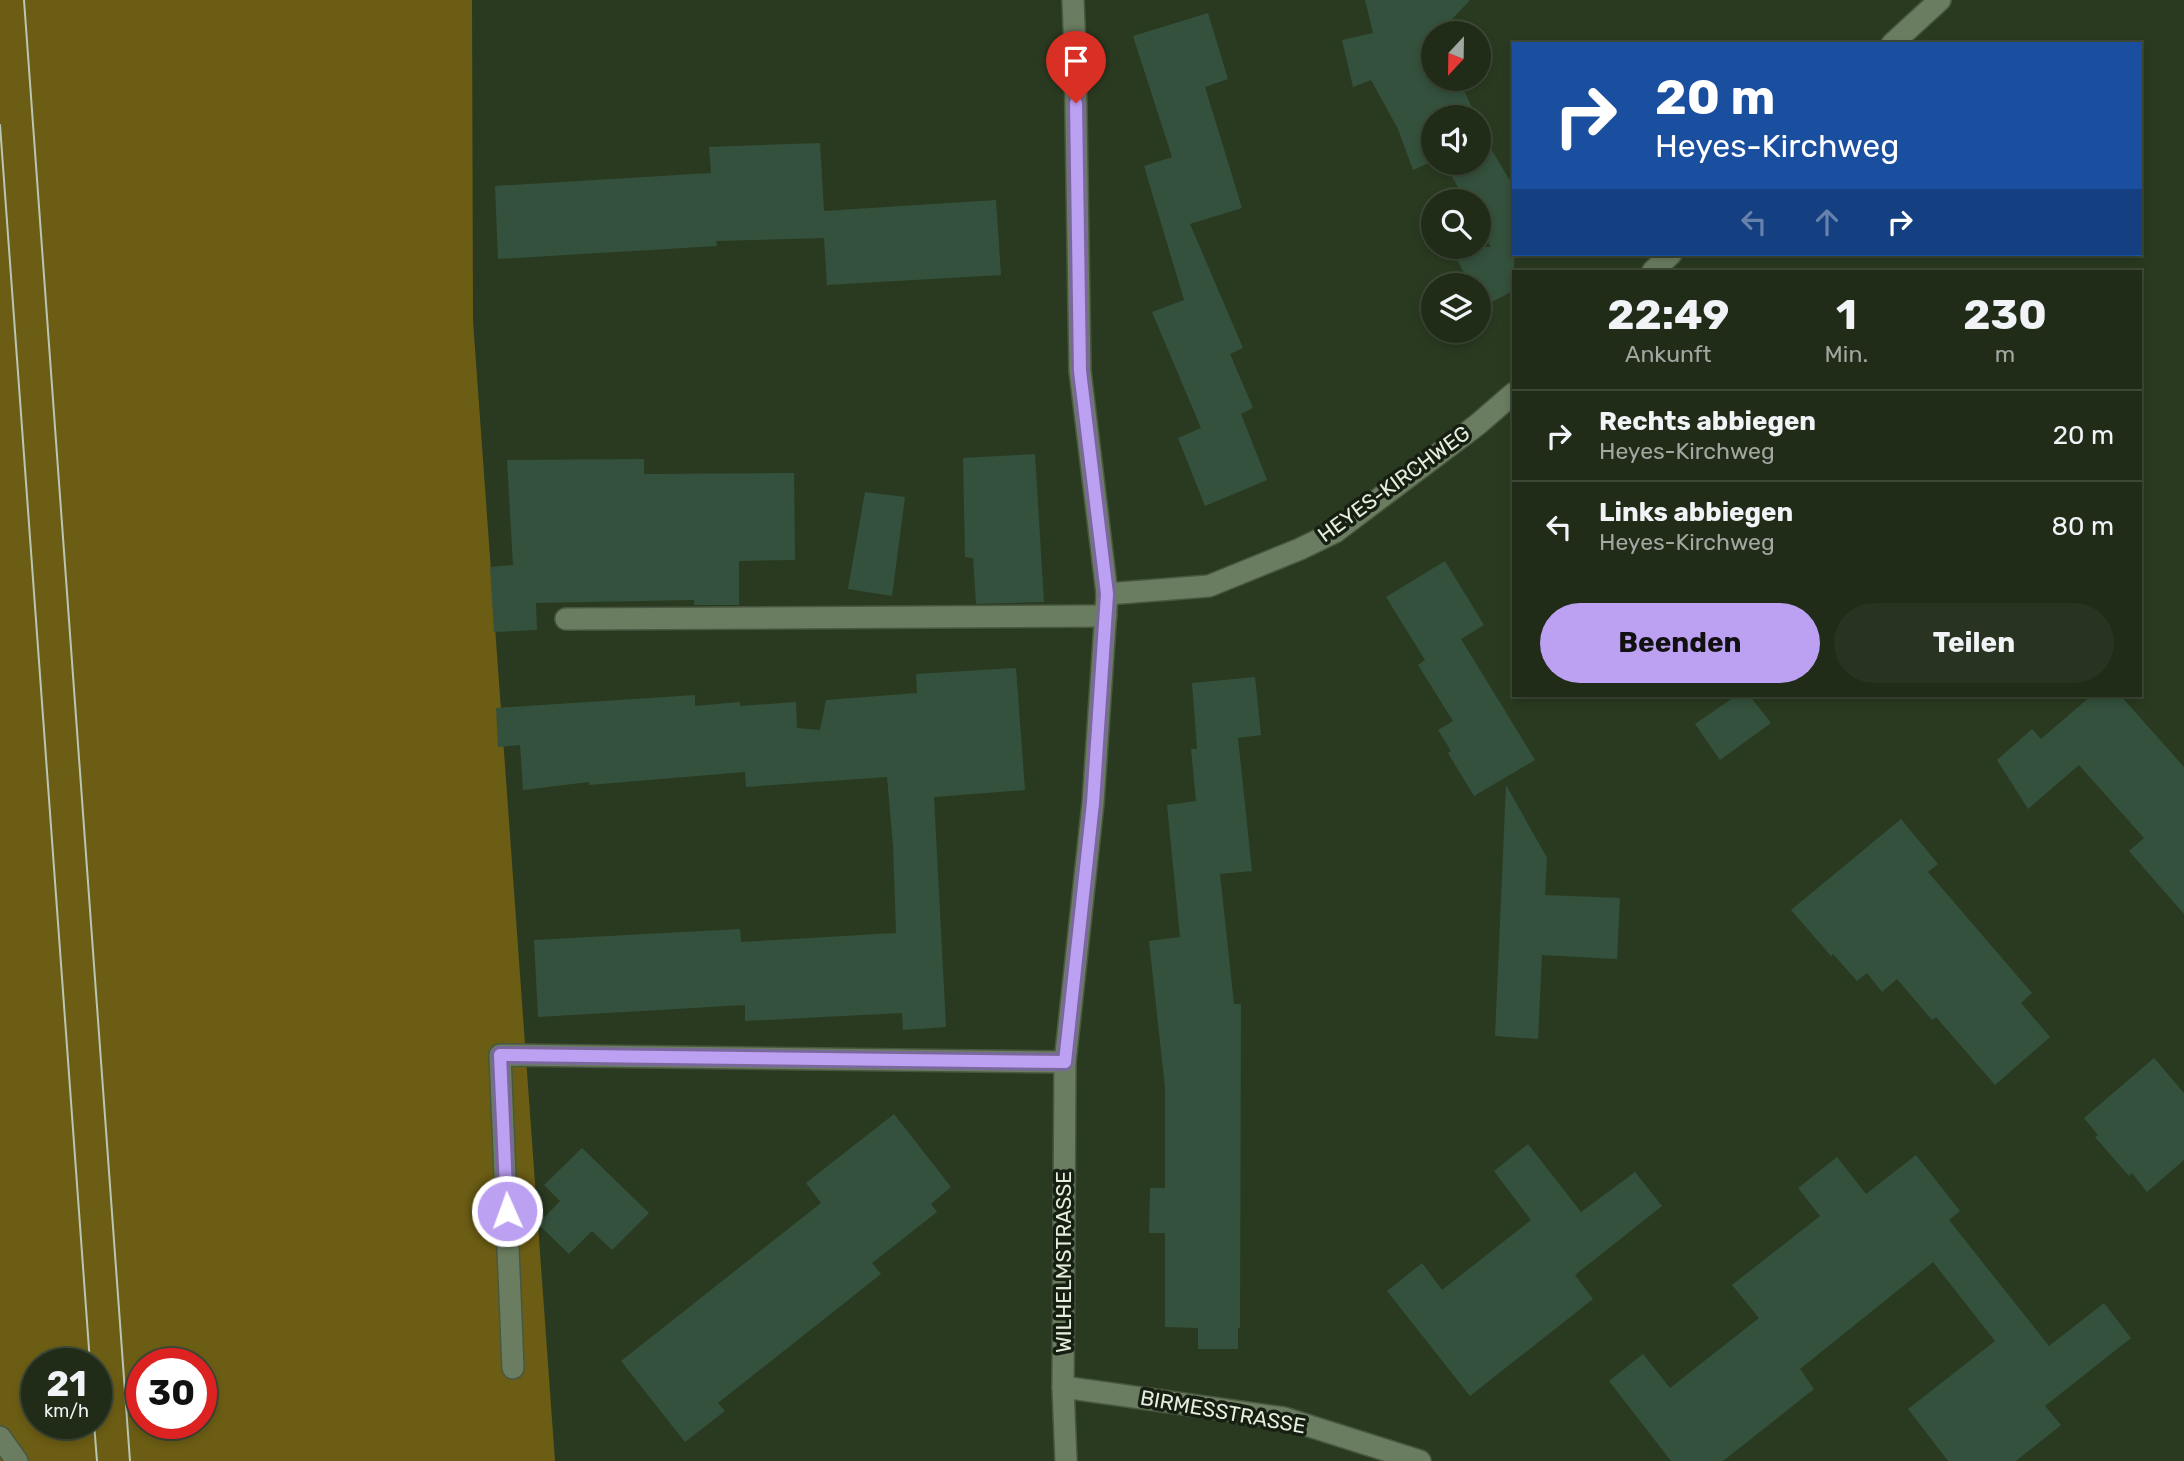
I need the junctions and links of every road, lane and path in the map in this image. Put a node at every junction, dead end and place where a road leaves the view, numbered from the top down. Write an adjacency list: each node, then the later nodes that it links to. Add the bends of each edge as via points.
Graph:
1 (1073, 0): 7 (street, via 1080,371)
2 (1940, 0): 3 (street)
3 (1894, 42)
4 (1669, 256): 5 (street)
5 (1654, 270)
6 (1512, 395): 7 (street, HEYES-KIRCHWEG, via 1335,532 1312,544 1209,586)
7 (1107, 594): 8 (street)
8 (1106, 616): 9 (street); 10 (street, via 1093,803)
9 (566, 619)
10 (1065, 1062): 11 (street, via 500,1055); 12 (street, WILHELMSTRASSE)
11 (513, 1368)
12 (1063, 1387): 15 (street, WILHELMSTRASSE); 16 (street, BIRMESSTRASSE, via 1284,1418)
13 (0, 1437): 14 (street)
14 (17, 1461)
15 (1066, 1461)
16 (1420, 1461)

